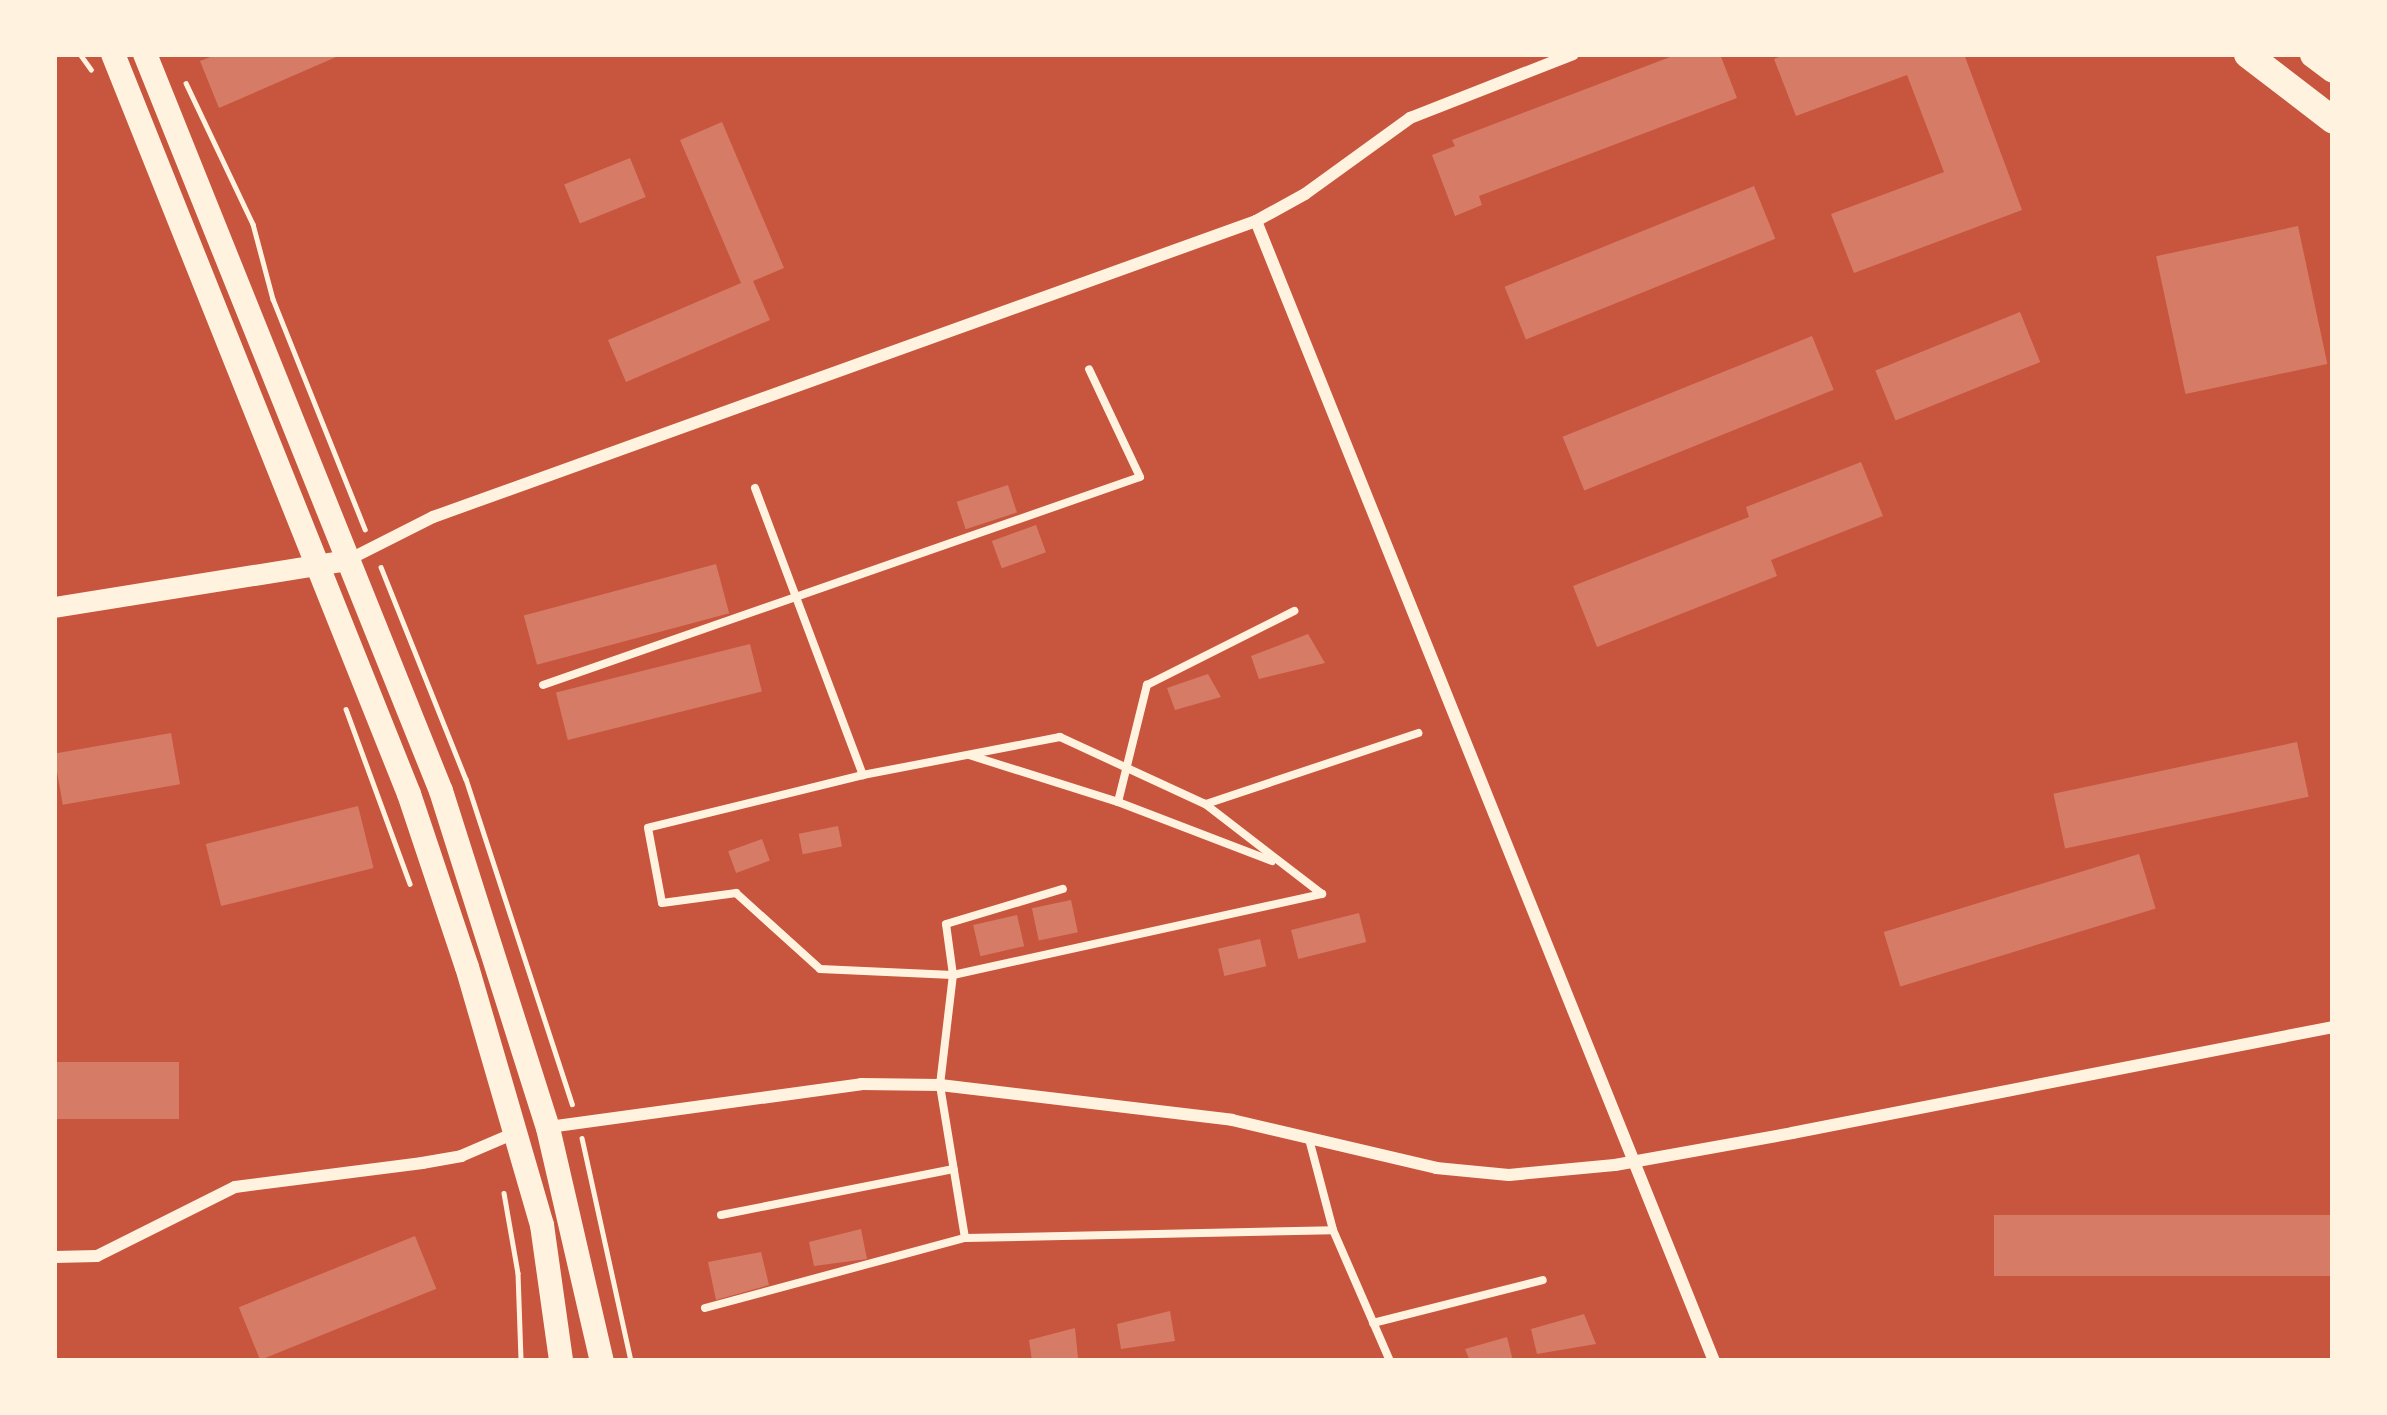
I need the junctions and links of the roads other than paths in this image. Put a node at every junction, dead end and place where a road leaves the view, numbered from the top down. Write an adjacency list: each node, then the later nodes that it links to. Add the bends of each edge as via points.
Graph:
1 (113, 54): 12 (main road)
2 (145, 54): 11 (main road)
3 (1573, 54): 8 (street, via 1410,118)
4 (2247, 54): 7 (main road)
5 (2313, 54): 6 (main road)
6 (2333, 69)
7 (2333, 120)
8 (1256, 221): 11 (street, via 433,517); 31 (street)
9 (1089, 369): 13 (lane, via 1140,476)
10 (755, 488): 13 (lane)
11 (346, 560): 12 (street); 28 (main road, via 441,791)
12 (318, 566): 14 (street); 29 (main road, via 409,794)
13 (797, 600): 16 (lane); 20 (lane)
14 (54, 607)
15 (1294, 611): 19 (lane, via 1147,685)
16 (543, 686)
17 (1418, 733): 22 (lane)
18 (968, 754): 19 (lane, via 1060,737); 20 (lane); 21 (lane)
19 (1124, 766): 21 (lane); 22 (lane)
20 (863, 775): 25 (lane, via 648,828 662,902 736,892 820,969)
21 (1118, 802): 23 (lane)
22 (1205, 804): 23 (lane)
23 (1285, 866): 25 (lane, via 1322,894)
24 (1063, 889): 25 (lane, via 946,923)
25 (953, 975): 27 (lane)
26 (2333, 1027): 31 (street)
27 (940, 1085): 28 (street, via 861,1084); 30 (street, via 1232,1120); 32 (lane)
28 (548, 1128): 41 (main road)
29 (515, 1133): 36 (street, via 422,1163 235,1187 97,1256); 40 (main road, via 542,1225)
30 (1309, 1138): 31 (street, via 1436,1168 1509,1175); 34 (lane)
31 (1636, 1161): 43 (street)
32 (954, 1169): 33 (lane); 35 (lane)
33 (721, 1215)
34 (1334, 1230): 35 (lane); 39 (lane)
35 (965, 1238): 38 (lane)
36 (54, 1257)
37 (1544, 1280): 39 (lane)
38 (705, 1308)
39 (1373, 1323): 42 (lane)
40 (561, 1361)
41 (602, 1361)
42 (1390, 1361)
43 (1714, 1361)

